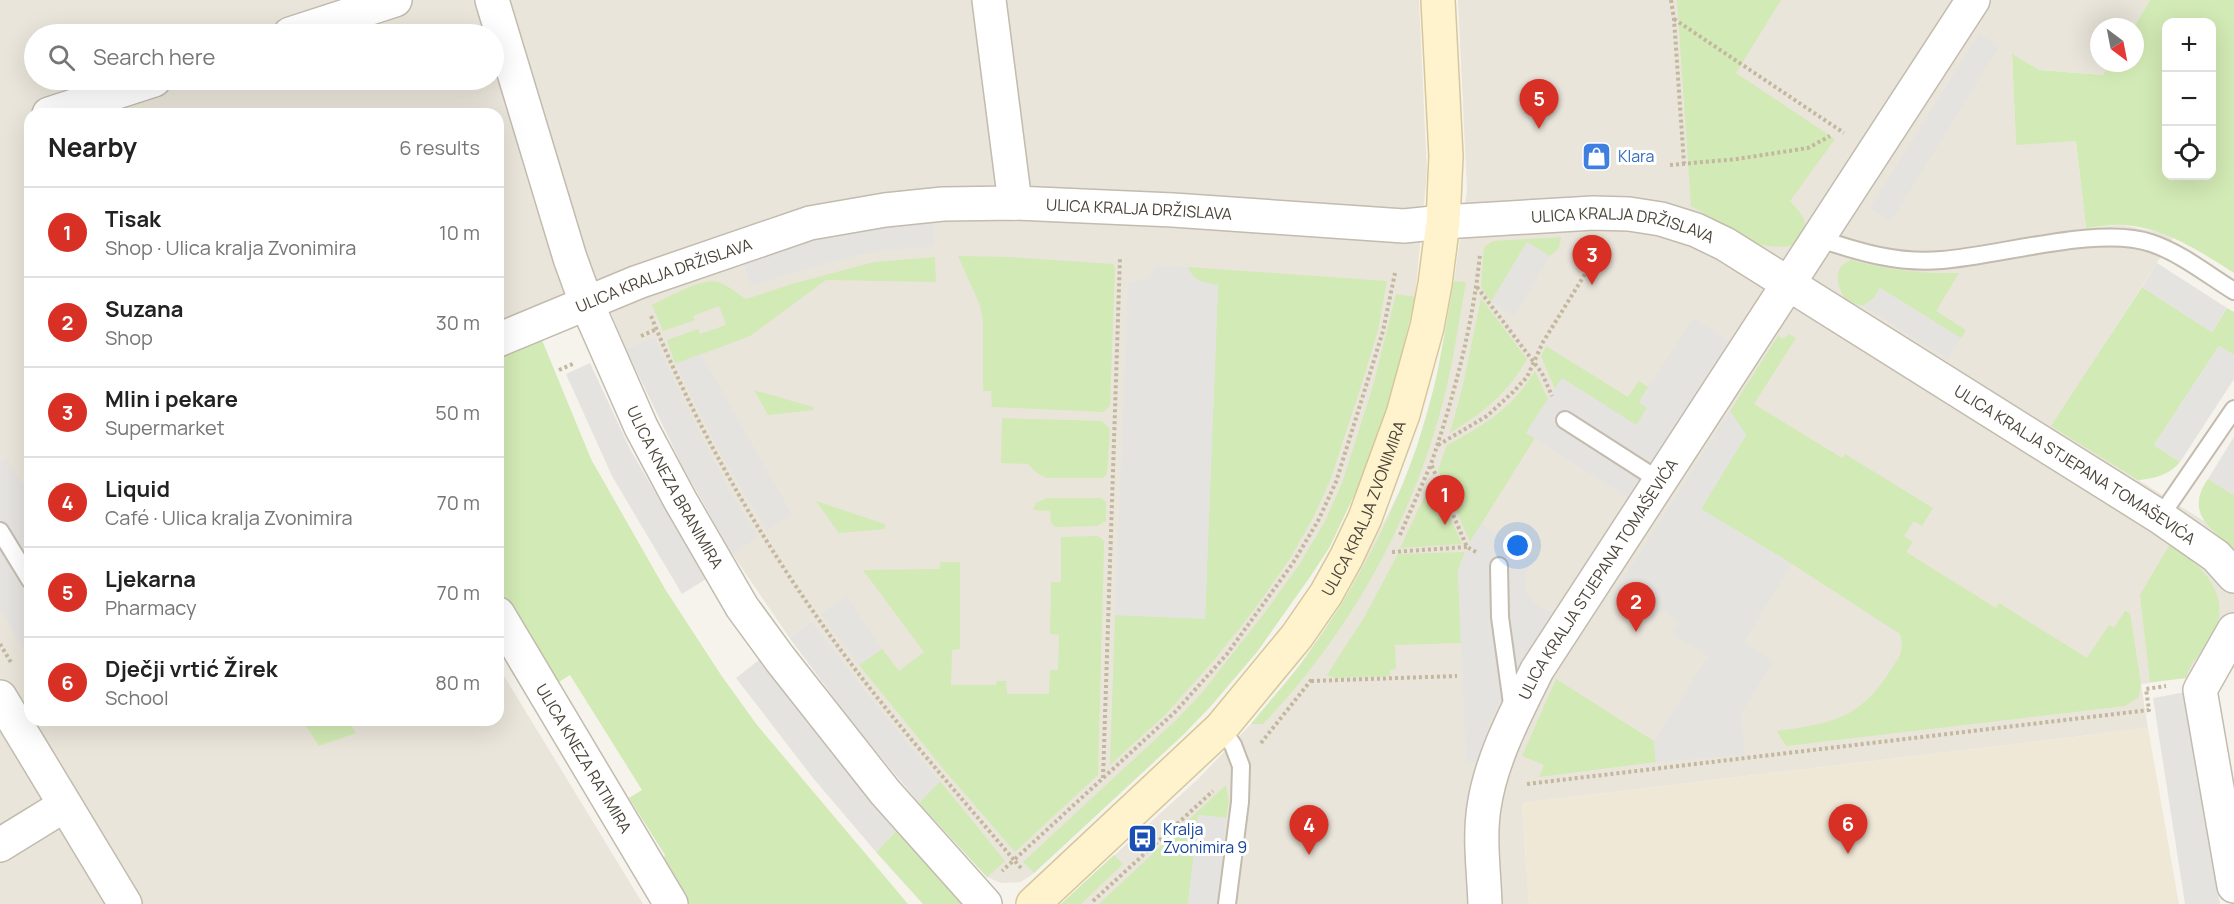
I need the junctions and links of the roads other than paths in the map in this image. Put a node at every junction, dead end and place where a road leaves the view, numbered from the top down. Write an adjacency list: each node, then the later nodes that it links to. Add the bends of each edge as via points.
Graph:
1 (395, 0): 6 (street)
2 (492, 0): 7 (street, ULICA KNEZA BRANIMIRA)
3 (989, 0): 11 (street)
4 (1438, 0): 12 (main road, ULICA KRALJA ZVONIMIRA, via 1446,156)
5 (1973, 0): 13 (street, ULICA KRALJA STJEPANA TOMAŠEVIĆA)
6 (321, 24)
7 (499, 24)
8 (504, 40): 16 (street, ULICA KNEZA BRANIMIRA)
9 (123, 90): 10 (street)
10 (68, 108)
11 (1015, 202): 12 (street, ULICA KRALJA DRŽISLAVA, via 1404,226); 16 (street, ULICA KRALJA DRŽISLAVA, via 932,205 820,221)
12 (1443, 222): 14 (street, ULICA KRALJA DRŽISLAVA, via 1593,213 1661,219 1715,239); 30 (main road, ULICA KRALJA ZVONIMIRA, via 1427,327 1403,414 1365,518 1326,594 1297,636)
13 (1817, 238): 14 (street, ULICA KRALJA STJEPANA TOMAŠEVIĆA); 15 (lane, via 1899,261 1942,261 2078,240 2124,238 2150,242 2171,252)
14 (1788, 282): 20 (street, ULICA KRALJA STJEPANA TOMAŠEVIĆA); 21 (street, ULICA KRALJA STJEPANA TOMAŠEVIĆA)
15 (2234, 291)
16 (586, 302): 17 (street, ULICA KRALJA DRŽISLAVA); 34 (street, ULICA KNEZA BRANIMIRA, via 641,428 742,607 885,792)
17 (504, 337)
18 (2234, 409): 21 (lane)
19 (1565, 420): 20 (lane)
20 (1660, 481): 29 (street, ULICA KRALJA STJEPANA TOMAŠEVIĆA, via 1537,670)
21 (2160, 517): 25 (street, ULICA KRALJA STJEPANA TOMAŠEVIĆA, via 2216,556)
22 (0, 531): 24 (lane)
23 (1499, 566): 29 (lane, via 1500,617)
24 (24, 570)
25 (2234, 576)
26 (504, 624): 37 (street, ULICA KNEZA RATIMIRA)
27 (2234, 630): 33 (street, via 2200,690)
28 (0, 697): 31 (street)
29 (1514, 717): 39 (street, ULICA KRALJA STJEPANA TOMAŠEVIĆA, via 1487,789 1482,826)
30 (1221, 728): 35 (main road, ULICA KRALJA ZVONIMIRA); 38 (lane, via 1241,766)
31 (65, 805): 32 (street); 36 (street)
32 (0, 844)
33 (2234, 886)
34 (981, 899)
35 (1038, 899)
36 (125, 904)
37 (670, 904)
38 (1227, 904)
39 (1485, 904)

